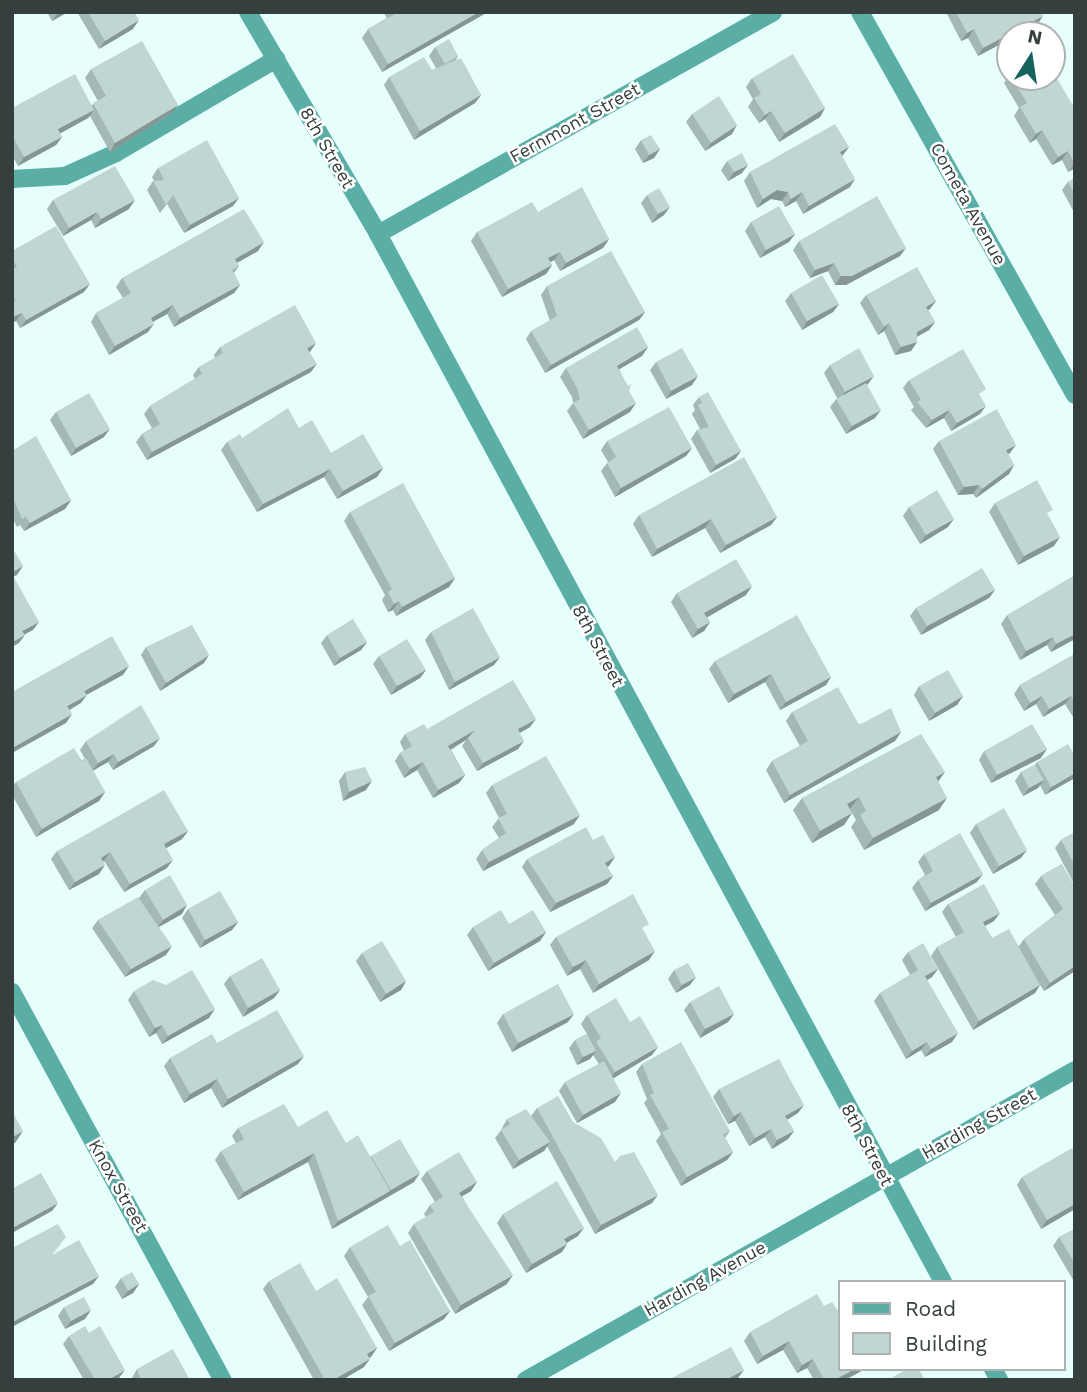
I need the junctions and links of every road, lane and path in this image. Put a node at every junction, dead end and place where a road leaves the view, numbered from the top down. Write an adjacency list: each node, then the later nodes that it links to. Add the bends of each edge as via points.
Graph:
1 (248, 12): 4 (street, 8th Street)
2 (773, 12): 6 (street, Fernmont Street)
3 (860, 12): 7 (street, Cometa Avenue)
4 (276, 59): 5 (street, via 116,153 65,176); 6 (street, 8th Street)
5 (12, 178)
6 (378, 234): 10 (street, 8th Street)
7 (1075, 396)
8 (12, 992): 12 (street, Knox Street)
9 (1075, 1070): 10 (street, Harding Street)
10 (884, 1177): 11 (street, 8th Street); 13 (street, Harding Avenue)
11 (942, 1280)
12 (223, 1380)
13 (526, 1380)

